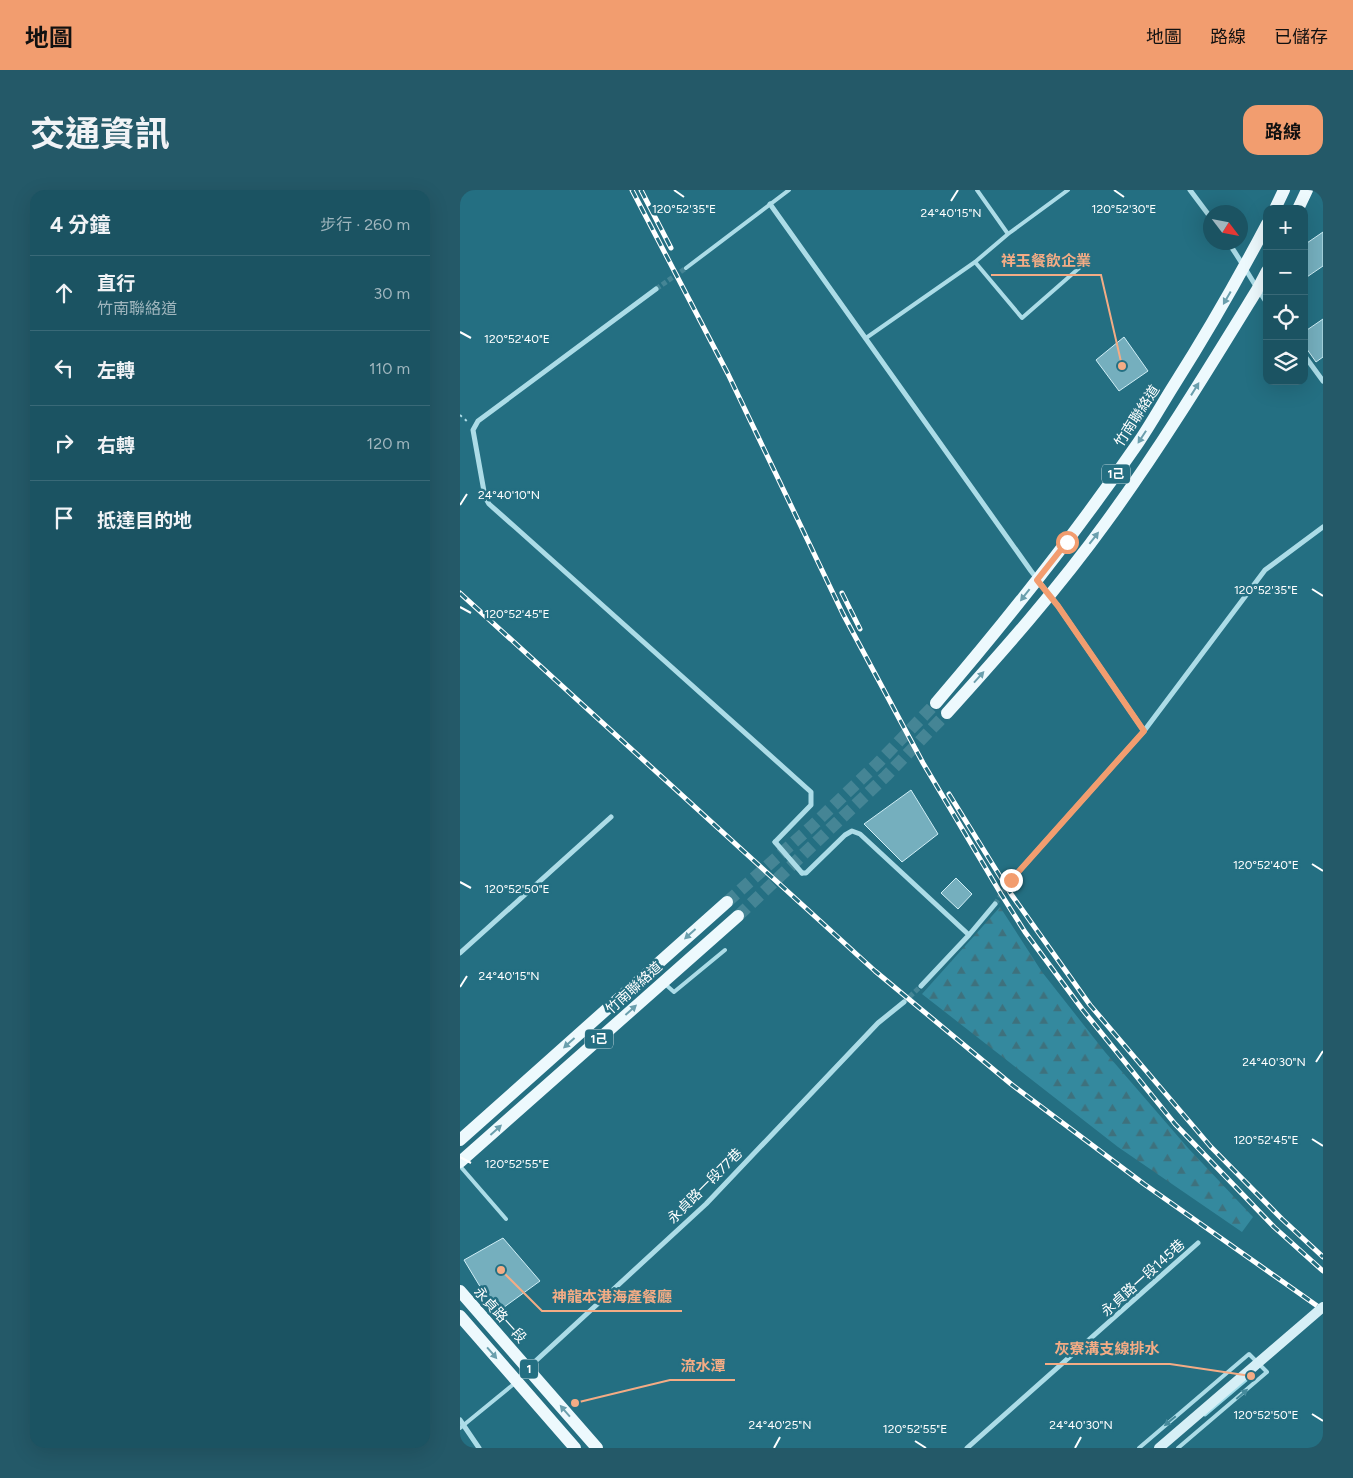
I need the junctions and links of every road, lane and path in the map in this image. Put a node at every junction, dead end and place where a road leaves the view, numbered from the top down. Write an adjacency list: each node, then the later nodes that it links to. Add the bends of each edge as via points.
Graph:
1 (465, 190): 8 (path)
2 (789, 190): 9 (lane)
3 (977, 190): 14 (lane)
4 (1068, 190): 14 (lane)
5 (1190, 190): 12 (street)
6 (1284, 190): 10 (main road)
7 (1306, 190): 11 (main road)
8 (460, 198)
9 (770, 204): 19 (lane); 24 (street)
10 (1277, 205)
11 (1300, 205)
12 (1203, 208)
13 (1263, 232): 18 (main road, 竹南聯絡道 / 1己)
14 (1008, 234): 16 (lane)
15 (1234, 250): 18 (street)
16 (975, 262): 17 (lane, via 1022,318); 24 (lane)
17 (1086, 262)
18 (1245, 266): 22 (street); 30 (main road, 竹南聯絡道 / 1己, one-way to 30, via 1139,442)
19 (686, 268)
20 (1263, 279): 22 (main road, 1己)
21 (656, 289): 28 (street, via 478,421)
22 (1258, 290): 23 (street); 31 (main road, 1己, one-way to 22, via 1159,447)
23 (1263, 297)
24 (866, 338): 30 (street)
25 (1308, 360): 26 (street)
26 (1323, 381)
27 (460, 415): 28 (path)
28 (475, 427): 40 (street, bridge, via 484,498 489,504 811,792 812,805 775,842 802,873 806,873 852,831 860,834)
29 (1323, 527): 34 (street, via 1265,570)
30 (1037, 580): 31 (street); 32 (main road, 竹南聯絡道 / 1己, one-way to 32)
31 (1050, 595): 33 (main road, 1己, one-way to 31); 34 (street)
32 (936, 703)
33 (947, 713)
34 (1144, 731): 36 (street)
35 (611, 818): 42 (street)
36 (1011, 880)
37 (727, 902): 46 (main road, 竹南聯絡道 / 1己, one-way to 46)
38 (995, 904): 40 (street)
39 (738, 916): 43 (main road, 竹南聯絡道 / 1己)
40 (969, 935): 44 (street)
41 (725, 950): 43 (lane, via 674,992)
42 (460, 953)
43 (663, 982): 47 (main road, 竹南聯絡道 / 1己, one-way to 43)
44 (920, 986)
45 (904, 1002): 53 (street, 永貞路一段77巷, via 878,1023 706,1204)
46 (462, 1137)
47 (460, 1164): 48 (lane)
48 (506, 1219)
49 (1198, 1244): 59 (street, 永貞路一段145巷)
50 (460, 1292): 53 (main road, 永貞路一段 / 1)
51 (1323, 1308): 61 (street, bridge)
52 (460, 1316): 54 (main road, 1, one-way to 54)
53 (528, 1368): 54 (street, 永貞路一段77巷); 58 (main road, 永貞路一段 / 1, one-way to 53)
54 (517, 1381): 55 (lane); 57 (main road, 1)
55 (461, 1424): 56 (street)
56 (479, 1448)
57 (575, 1448)
58 (597, 1448)
59 (967, 1448)
60 (1139, 1448): 62 (lane, one-way to 60, via 1267,1372 1249,1354)
61 (1159, 1448)
62 (1178, 1448)

